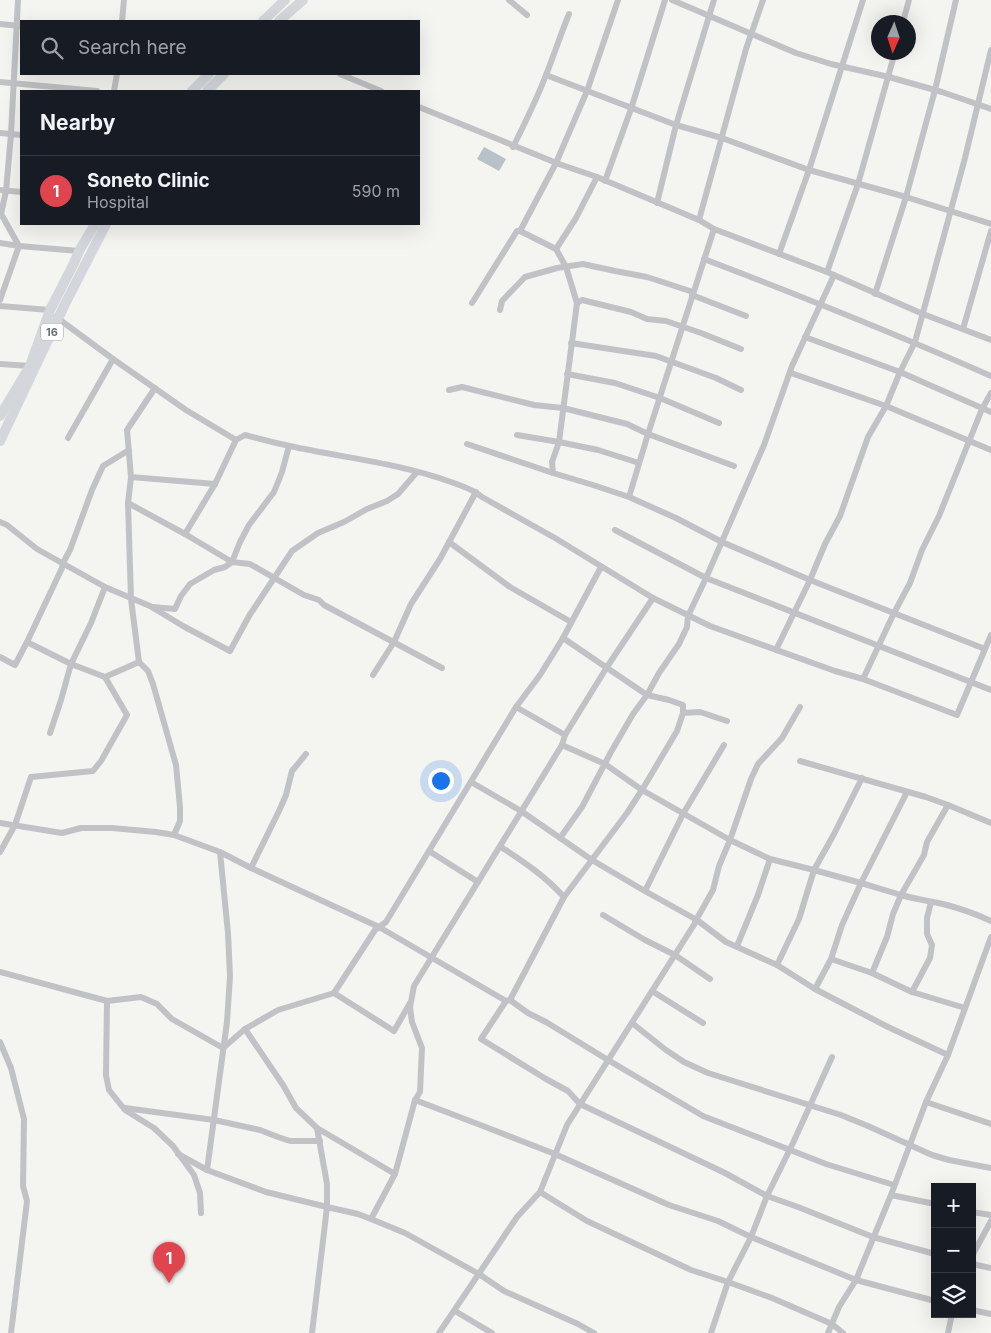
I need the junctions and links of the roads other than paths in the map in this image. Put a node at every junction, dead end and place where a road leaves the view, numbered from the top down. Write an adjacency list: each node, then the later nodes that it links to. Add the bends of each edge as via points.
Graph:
1 (18, 0): 22 (street)
2 (124, 0): 18 (street)
3 (285, 0): 19 (main road)
4 (303, 0): 20 (main road)
5 (509, 0): 15 (street)
6 (618, 0): 39 (street)
7 (665, 0): 42 (street)
8 (672, 0): 17 (street)
9 (714, 0): 17 (street)
10 (763, 0): 48 (street)
11 (863, 0): 51 (street)
12 (909, 0): 16 (street)
13 (956, 0): 38 (street)
14 (569, 14): 29 (street)
15 (527, 15)
16 (905, 15)
17 (709, 16): 30 (street, via 796,53); 44 (street)
18 (122, 20)
19 (264, 20)
20 (280, 20)
21 (0, 24): 22 (street)
22 (19, 25): 32 (street)
23 (991, 50): 40 (street)
24 (893, 60): 30 (street)
25 (117, 75): 34 (street)
26 (208, 75): 35 (main road)
27 (223, 75): 36 (main road)
28 (342, 75): 37 (street)
29 (546, 75): 39 (street); 49 (street)
30 (889, 76): 38 (street); 53 (street)
31 (0, 82): 32 (street)
32 (13, 84): 33 (street); 46 (street)
33 (85, 90)
34 (114, 90)
35 (193, 90)
36 (208, 90)
37 (379, 90)
38 (935, 90): 40 (street); 56 (street)
39 (588, 91): 42 (street); 50 (street)
40 (979, 105): 43 (street); 58 (street)
41 (420, 107): 52 (street)
42 (632, 109): 44 (street); 52 (street)
43 (991, 109)
44 (676, 125): 48 (street); 57 (street)
45 (0, 133): 46 (street)
46 (11, 134): 47 (street); 54 (street)
47 (20, 134)
48 (722, 138): 51 (street); 60 (street)
49 (513, 147)
50 (556, 163): 52 (street); 65 (street)
51 (809, 170): 53 (street); 71 (street)
52 (601, 180): 57 (street); 69 (street)
53 (858, 184): 56 (street); 74 (street)
54 (3, 190): 55 (street); 59 (street)
55 (20, 192)
56 (906, 197): 58 (street); 76 (street)
57 (657, 202): 60 (street)
58 (950, 211): 61 (street); 84 (street)
59 (0, 213): 68 (street)
60 (699, 220): 64 (street)
61 (991, 224)
62 (94, 225): 70 (main road, 16)
63 (105, 225): 86 (main road, 16)
64 (714, 229): 71 (street); 72 (street)
65 (520, 231): 69 (street); 78 (street)
66 (991, 231): 88 (street)
67 (0, 243): 68 (street)
68 (19, 246): 70 (street); 77 (street)
69 (556, 248): 73 (street)
70 (79, 250): 83 (main road, 16)
71 (779, 254): 74 (street)
72 (704, 259): 75 (street); 80 (street)
73 (566, 267): 75 (street, via 583,264 647,277); 79 (street); 82 (street, via 525,277 502,300)
74 (831, 273): 76 (street); 80 (street)
75 (693, 293): 85 (street); 87 (street)
76 (875, 294): 84 (street)
77 (0, 300)
78 (472, 303)
79 (577, 303): 87 (street, via 582,300); 92 (street)
80 (821, 304): 89 (street); 91 (street)
81 (0, 306): 83 (street)
82 (500, 310)
83 (49, 312): 86 (street); 97 (main road, 16)
84 (922, 314): 88 (street); 91 (street)
85 (746, 316)
86 (59, 318): 94 (street); 97 (main road, 16)
87 (682, 326): 93 (street); 95 (street)
88 (963, 329): 90 (street)
89 (805, 336): 98 (street); 99 (street)
90 (991, 340)
91 (915, 342): 98 (street); 101 (street)
92 (571, 343): 95 (street, via 656,356); 100 (street)
93 (741, 349)
94 (113, 360): 102 (street); 115 (street)
95 (671, 362): 104 (street); 106 (street)
96 (0, 364): 97 (street)
97 (33, 365): 111 (main road, 16); 117 (main road, 16)
98 (900, 372): 107 (street); 109 (street)
99 (791, 373): 107 (street); 137 (street)
100 (567, 374): 106 (street, via 615,383); 108 (street)
101 (991, 376)
102 (155, 388): 116 (street); 122 (street, via 127,430)
103 (449, 390): 108 (street, via 462,387 534,405)
104 (741, 390)
105 (991, 393): 109 (street)
106 (660, 398): 112 (street); 113 (street)
107 (886, 406): 118 (street); 143 (street, via 868,437 840,516)
108 (563, 408): 113 (street, via 627,424); 119 (street)
109 (982, 409): 110 (street); 118 (street)
110 (991, 412)
111 (0, 415)
112 (719, 423)
113 (648, 434): 124 (street); 125 (street)
114 (517, 435): 119 (street)
115 (68, 438)
116 (236, 440): 121 (street, via 245,435); 129 (street)
117 (0, 441)
118 (969, 441): 123 (street); 148 (street, via 910,583)
119 (559, 442): 124 (street, via 598,450); 127 (street, via 552,462)
120 (467, 444): 127 (street)
121 (289, 446): 126 (street); 138 (street, via 274,492 249,525)
122 (129, 450): 128 (street); 139 (street, via 103,466)
123 (991, 450)
124 (639, 464): 131 (street)
125 (734, 466)
126 (417, 472): 130 (street); 141 (street, via 398,494 387,501 318,533 292,551)
127 (553, 473): 131 (street)
128 (131, 477): 129 (street); 132 (street)
129 (215, 484): 135 (street)
130 (476, 492): 136 (street); 140 (street)
131 (629, 497): 137 (street)
132 (128, 503): 135 (street); 146 (street)
133 (0, 522): 139 (street)
134 (615, 530): 142 (street)
135 (185, 534): 138 (street)
136 (449, 542): 151 (street, via 510,587); 155 (street, via 412,604)
137 (722, 542): 142 (street); 143 (street)
138 (232, 562): 141 (street, via 250,564); 147 (street, via 190,584 174,609)
139 (63, 563): 144 (street); 154 (street)
140 (601, 567): 145 (street); 151 (street)
141 (274, 578): 147 (street, via 230,650); 155 (street)
142 (706, 578): 149 (street); 150 (street)
143 (810, 580): 148 (street); 149 (street)
144 (105, 586): 146 (street); 161 (street)
145 (653, 598): 150 (street); 162 (street)
146 (131, 599): 147 (street); 160 (street)
147 (150, 606)
148 (894, 613): 156 (street); 157 (street)
149 (794, 614): 156 (street); 158 (street)
150 (688, 616): 158 (street); 169 (street, via 679,644)
151 (571, 622): 153 (street)
152 (991, 635): 157 (street)
153 (563, 638): 162 (street); 170 (street)
154 (27, 642): 159 (street, via 15,665); 161 (street)
155 (394, 642): 163 (street); 164 (street)
156 (878, 646): 166 (street); 167 (street)
157 (985, 649): 167 (street)
158 (776, 650): 166 (street)
159 (0, 657)
160 (139, 662): 165 (street); 191 (street, via 153,684 176,765 180,821)
161 (71, 664): 165 (street); 174 (street)
162 (607, 666): 169 (street); 175 (street)
163 (442, 668)
164 (372, 675)
165 (105, 677): 190 (street, via 127,714 101,761 94,771 31,777)
166 (863, 679): 167 (street, via 956,716)
167 (970, 682): 168 (street)
168 (991, 690)
169 (647, 695): 172 (street, via 683,705); 180 (street)
170 (516, 707): 175 (street); 182 (street)
171 (800, 708): 193 (street, via 782,738 758,764)
172 (683, 713): 173 (street, via 700,712); 183 (street, via 678,731)
173 (728, 721)
174 (50, 733)
175 (565, 735): 176 (street)
176 (562, 745): 180 (street); 186 (street)
177 (724, 745): 187 (street)
178 (306, 754): 200 (street, via 292,771 286,795)
179 (800, 761): 181 (street)
180 (604, 764): 183 (street); 192 (street, via 582,807)
181 (862, 778): 184 (street); 201 (street)
182 (471, 782): 186 (street); 195 (street)
183 (642, 790): 187 (street); 199 (street)
184 (906, 792): 185 (street); 203 (street)
185 (948, 805): 189 (street); 205 (street)
186 (522, 811): 192 (street); 202 (street)
187 (683, 814): 193 (street); 204 (street)
188 (0, 823): 190 (street)
189 (991, 823)
190 (15, 825): 191 (street, via 62,833 81,828 112,828); 196 (street)
191 (174, 835): 197 (street)
192 (560, 838): 199 (street)
193 (730, 840): 198 (street); 209 (street, via 713,890)
194 (501, 847): 206 (street, via 548,880)
195 (428, 851): 202 (street); 211 (street, via 386,922)
196 (0, 852)
197 (220, 852): 200 (street); 233 (street, via 230,976)
198 (770, 859): 201 (street); 213 (street)
199 (592, 860): 204 (street); 206 (street)
200 (251, 868): 211 (street)
201 (814, 870): 203 (street); 217 (street, via 799,919)
202 (478, 882): 215 (street)
203 (861, 883): 205 (street); 216 (street, via 842,925)
204 (645, 891): 209 (street)
205 (901, 895): 207 (street); 219 (street)
206 (564, 896): 226 (street)
207 (930, 902): 210 (street); 223 (street, via 927,918 927,934 932,945 930,958)
208 (603, 915): 214 (street)
209 (697, 920): 213 (street, via 726,942); 214 (street); 236 (street)
210 (991, 921)
211 (379, 928): 215 (street); 224 (street)
212 (991, 937): 228 (street)
213 (737, 946): 217 (street)
214 (674, 955): 220 (street); 222 (street)
215 (430, 958): 225 (street, via 414,986); 226 (street)
216 (832, 959): 219 (street); 221 (street)
217 (777, 965): 221 (street)
218 (0, 972): 227 (street)
219 (872, 974): 223 (street)
220 (710, 979)
221 (815, 989): 234 (street)
222 (652, 991): 229 (street); 230 (street)
223 (912, 992): 228 (street)
224 (334, 993): 225 (street, via 394,1031); 231 (street, via 278,1010)
225 (412, 997): 237 (street, via 412,1022 422,1048 420,1092)
226 (508, 1000): 236 (street); 239 (street, via 481,1039 568,1090)
227 (107, 1001): 233 (street, via 141,997 157,1004 172,1019); 241 (street, via 106,1075 109,1090)
228 (965, 1008): 234 (street)
229 (632, 1023): 236 (street); 240 (street, via 678,1058 708,1073)
230 (703, 1023)
231 (245, 1029): 233 (street); 244 (street, via 296,1108)
232 (0, 1042): 279 (street, via 11,1068 24,1119 23,1186 27,1201)
233 (224, 1048): 242 (street)
234 (948, 1055): 238 (street)
235 (832, 1057): 240 (street)
236 (608, 1060): 239 (street); 247 (street, via 703,1116)
237 (415, 1100): 249 (street); 252 (street)
238 (926, 1102): 243 (street); 246 (street)
239 (580, 1104): 249 (street); 256 (street)
240 (809, 1105): 246 (street, via 868,1126); 247 (street)
241 (124, 1108): 242 (street); 248 (street, via 154,1128)
242 (214, 1120): 245 (street, via 260,1130 290,1141); 251 (street)
243 (991, 1124)
244 (317, 1128): 245 (street); 252 (street)
245 (320, 1141): 258 (street)
246 (910, 1146): 250 (street, via 949,1160); 253 (street)
247 (790, 1150): 253 (street); 256 (street)
248 (178, 1154): 251 (street); 259 (street, via 194,1175 200,1193)
249 (555, 1154): 254 (street); 264 (street, via 669,1205 718,1221)
250 (991, 1168)
251 (207, 1170): 258 (street, via 266,1192)
252 (394, 1174): 262 (street)
253 (894, 1186): 255 (street)
254 (540, 1192): 270 (street, via 516,1217); 272 (street, via 587,1221 691,1270)
255 (891, 1195): 257 (street); 265 (street)
256 (767, 1196): 264 (street); 265 (street)
257 (931, 1203)
258 (327, 1208): 262 (street); 280 (street)
259 (201, 1213)
260 (976, 1213): 261 (street)
261 (991, 1215)
262 (371, 1219): 270 (street, via 406,1233)
263 (991, 1221): 266 (street)
264 (751, 1237): 271 (street); 272 (street)
265 (873, 1237): 267 (street); 271 (street)
266 (976, 1249)
267 (931, 1253)
268 (976, 1265): 269 (street)
269 (991, 1268)
270 (479, 1274): 274 (street); 283 (street, via 504,1291)
271 (856, 1280): 273 (street); 278 (street)
272 (728, 1282): 278 (street); 284 (street)
273 (931, 1300)
274 (455, 1311): 281 (street); 282 (street)
275 (976, 1311): 276 (street)
276 (991, 1314)
277 (951, 1318): 287 (street)
278 (832, 1324): 285 (street); 286 (street)
279 (11, 1333)
280 (312, 1333)
281 (440, 1333)
282 (492, 1333)
283 (594, 1333)
284 (711, 1333)
285 (828, 1333)
286 (844, 1333)
287 (948, 1333)

